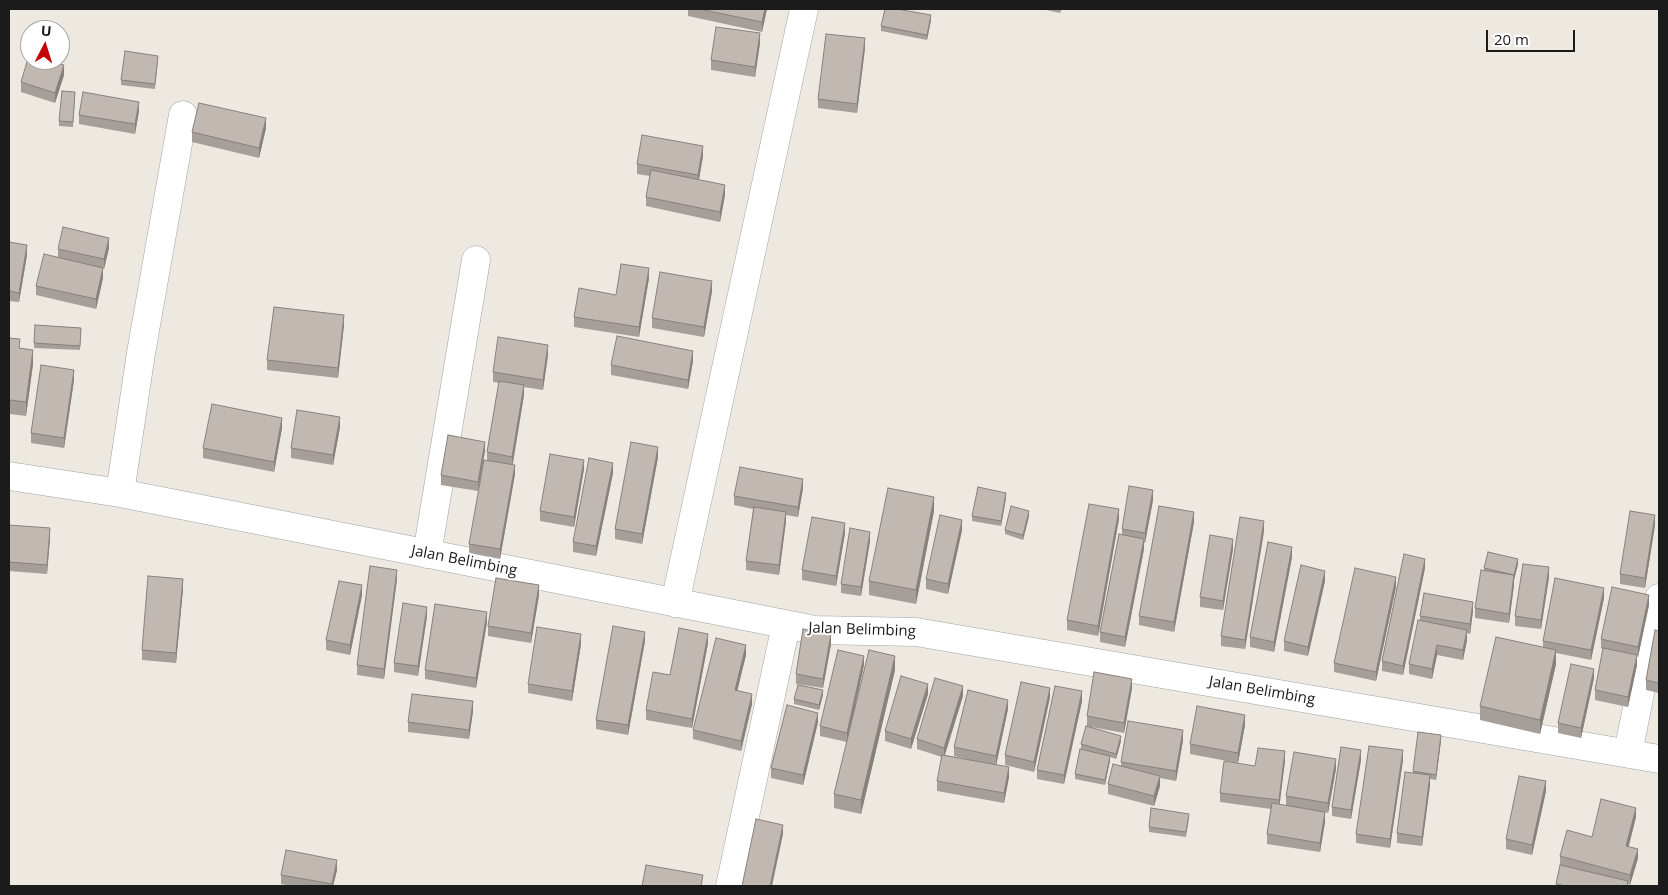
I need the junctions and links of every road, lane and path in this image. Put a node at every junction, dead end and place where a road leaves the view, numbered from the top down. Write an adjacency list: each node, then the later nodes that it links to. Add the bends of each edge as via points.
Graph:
1 (804, 9): 8 (street)
2 (184, 115): 5 (street, via 140,353)
3 (476, 260): 6 (street)
4 (9, 476): 5 (street, Jalan Belimbing)
5 (120, 493): 6 (street, Jalan Belimbing)
6 (427, 554): 8 (street, Jalan Belimbing)
7 (1659, 598): 10 (street)
8 (675, 603): 9 (street, Jalan Belimbing)
9 (786, 625): 10 (street, Jalan Belimbing, via 815,630 916,632); 12 (street)
10 (1628, 753): 11 (street, Jalan Belimbing)
11 (1659, 759)
12 (730, 886)

